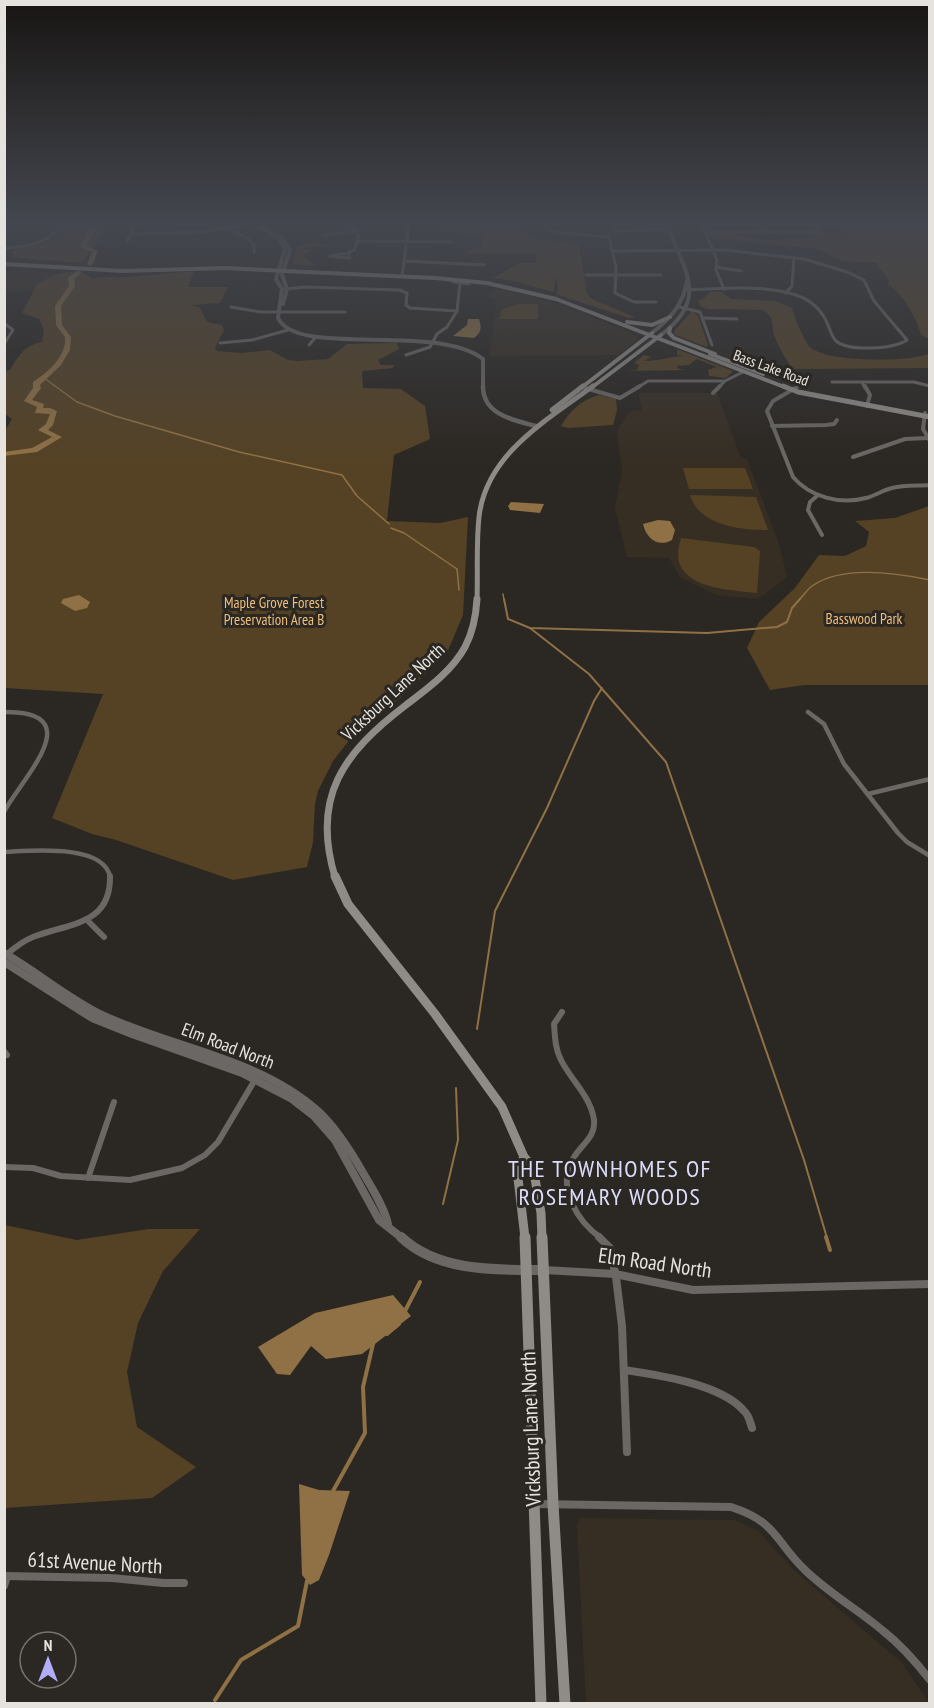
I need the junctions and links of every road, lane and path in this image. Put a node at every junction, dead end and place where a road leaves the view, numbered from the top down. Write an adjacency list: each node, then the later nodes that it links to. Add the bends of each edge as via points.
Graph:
1 (280, 304): 17 (street)
2 (282, 304): 17 (street)
3 (406, 304): 16 (street, via 410,308)
4 (458, 304): 16 (street)
5 (558, 304): 12 (main road, via 554,307)
6 (568, 304): 12 (main road, Bass Lake Road)
7 (577, 304): 22 (main road, Bass Lake Road)
8 (681, 304): 14 (street)
9 (687, 304): 15 (street)
10 (813, 304): 11 (street, via 840,344 905,344 907,339)
11 (876, 304)
12 (572, 305): 25 (main road, Bass Lake Road)
13 (231, 307): 17 (street)
14 (679, 307): 15 (street); 19 (street)
15 (687, 308): 20 (street, via 699,311); 24 (street)
16 (457, 311): 30 (street)
17 (279, 312): 18 (street); 26 (street, via 278,321)
18 (345, 312)
19 (670, 317): 22 (main road, via 652,325); 27 (street)
20 (702, 318): 21 (street); 35 (street)
21 (737, 319)
22 (627, 322): 27 (main road, Bass Lake Road)
23 (4, 323): 33 (street, via 13,330)
24 (670, 328): 28 (street); 39 (main road, via 674,338)
25 (632, 329): 27 (main road, Bass Lake Road); 31 (main road)
26 (288, 330): 29 (street); 32 (street, via 252,340)
27 (651, 334): 28 (main road, Bass Lake Road); 31 (main road, Vicksburg Lane North)
28 (659, 337): 36 (main road, Bass Lake Road); 37 (main road, Vicksburg Lane North); 39 (main road, Bass Lake Road)
29 (315, 338): 30 (street); 34 (street)
30 (434, 341): 38 (street, via 426,349); 54 (street, via 458,344 476,352 484,363 483,396 487,404 503,416)
31 (640, 341): 47 (main road, Vicksburg Lane North)
32 (220, 343)
33 (4, 344)
34 (309, 345)
35 (712, 345)
36 (677, 346): 37 (main road); 41 (main road, Bass Lake Road)
37 (644, 348): 49 (main road, Vicksburg Lane North)
38 (406, 355)
39 (725, 359): 42 (main road, Bass Lake Road)
40 (759, 364): 42 (main road)
41 (743, 372): 42 (main road); 43 (street); 48 (main road, Bass Lake Road)
42 (771, 377): 48 (main road, Bass Lake Road)
43 (725, 381): 49 (street, via 648,381 620,398); 50 (street)
44 (832, 382): 45 (street)
45 (862, 382): 46 (street, via 914,382); 51 (street, via 870,396)
46 (930, 386)
47 (582, 387): 49 (street); 54 (main road, Vicksburg Lane North)
48 (795, 388): 51 (main road, Bass Lake Road); 55 (street, via 768,406)
49 (589, 390): 54 (main road, Vicksburg Lane North)
50 (713, 393)
51 (868, 404): 52 (main road, Bass Lake Road)
52 (927, 415): 56 (street, via 923,429)
53 (837, 420): 55 (street, via 826,425)
54 (536, 426): 74 (main road, Vicksburg Lane North, via 500,462 483,495 478,518 474,624 467,643 450,666 355,751 333,788 325,825 330,862 340,891 480,1074 501,1107)
55 (772, 426): 59 (street, via 795,481)
56 (928, 440): 57 (street, via 905,439)
57 (853, 457)
58 (930, 485): 59 (street, via 891,489 859,499)
59 (818, 495): 60 (street, via 808,510)
60 (822, 535)
61 (4, 712): 65 (street, via 24,712 44,721 48,730 47,744 34,771)
62 (808, 712): 64 (street, via 824,724 844,764)
63 (930, 779): 64 (street)
64 (868, 794): 67 (street, via 908,842)
65 (4, 812)
66 (4, 852): 68 (street, via 76,853 103,862 111,883 108,895 102,908)
67 (930, 856)
68 (87, 920): 69 (street); 70 (street, via 22,940)
69 (104, 937)
70 (5, 956): 72 (street, Elm Road North, via 98,1020)
71 (562, 1012): 79 (street, via 554,1024 558,1052 592,1112 595,1127 589,1140 574,1154 568,1181 576,1213 611,1249)
72 (257, 1076): 76 (street, via 218,1142 205,1155 182,1168 157,1175 130,1180); 77 (street, Elm Road North, via 315,1116 330,1132 354,1168 379,1220 414,1247 462,1267)
73 (114, 1102): 76 (street)
74 (524, 1157): 77 (main road, Vicksburg Lane North, via 517,1170); 78 (main road, Vicksburg Lane North, via 533,1167 539,1191)
75 (4, 1167): 76 (street)
76 (88, 1178)
77 (525, 1270): 78 (street, Elm Road North); 84 (main road, Vicksburg Lane North)
78 (544, 1270): 79 (street, Elm Road North); 85 (main road, Vicksburg Lane North)
79 (615, 1274): 80 (street, Elm Road North, via 693,1290); 81 (street)
80 (930, 1284)
81 (624, 1370): 82 (street, via 664,1376 709,1391 745,1411); 83 (street)
82 (752, 1428)
83 (627, 1452)
84 (535, 1504): 85 (street); 90 (main road, Vicksburg Lane North)
85 (553, 1504): 89 (street, via 715,1506 750,1513 769,1526 805,1571 885,1632); 91 (main road, Vicksburg Lane North)
86 (6, 1576): 87 (street, 61st Avenue North); 88 (street)
87 (184, 1583)
88 (4, 1586)
89 (930, 1680)
90 (541, 1704)
91 (565, 1704)

